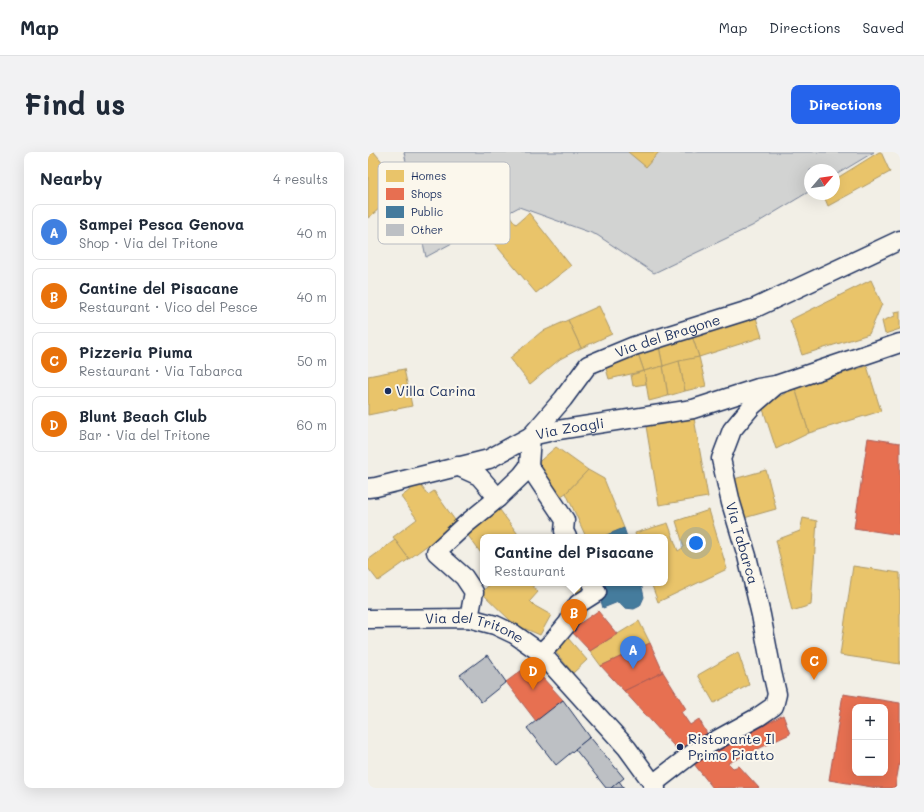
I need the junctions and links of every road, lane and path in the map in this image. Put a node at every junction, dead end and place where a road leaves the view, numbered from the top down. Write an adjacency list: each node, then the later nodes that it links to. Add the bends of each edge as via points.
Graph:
1 (900, 240): 4 (street, Via del Bragone, via 755,308 634,346 588,365)
2 (900, 343): 3 (street, Via Tabarca)
3 (776, 385): 4 (street, Via Zoagli, via 758,388 693,409); 14 (street, Via Tabarca, via 752,406 732,430 721,459 730,503 762,615 778,694 774,706 758,718 693,753)
4 (531, 436): 5 (street, Via Zoagli, via 489,458); 6 (street)
5 (457, 466): 7 (street, Via Zoagli); 8 (street, via 479,476)
6 (529, 466): 8 (street); 9 (street, via 566,520)
7 (368, 488)
8 (498, 498): 11 (street, via 436,552 464,577 474,592)
9 (566, 534)
10 (594, 586): 13 (street, via 597,592 578,604 568,623)
11 (469, 618): 12 (street, Via del Tritone); 13 (street, Via del Tritone, via 495,625 514,634)
12 (368, 619)
13 (541, 653): 14 (street, Via del Tritone, via 627,748)
14 (655, 786)

